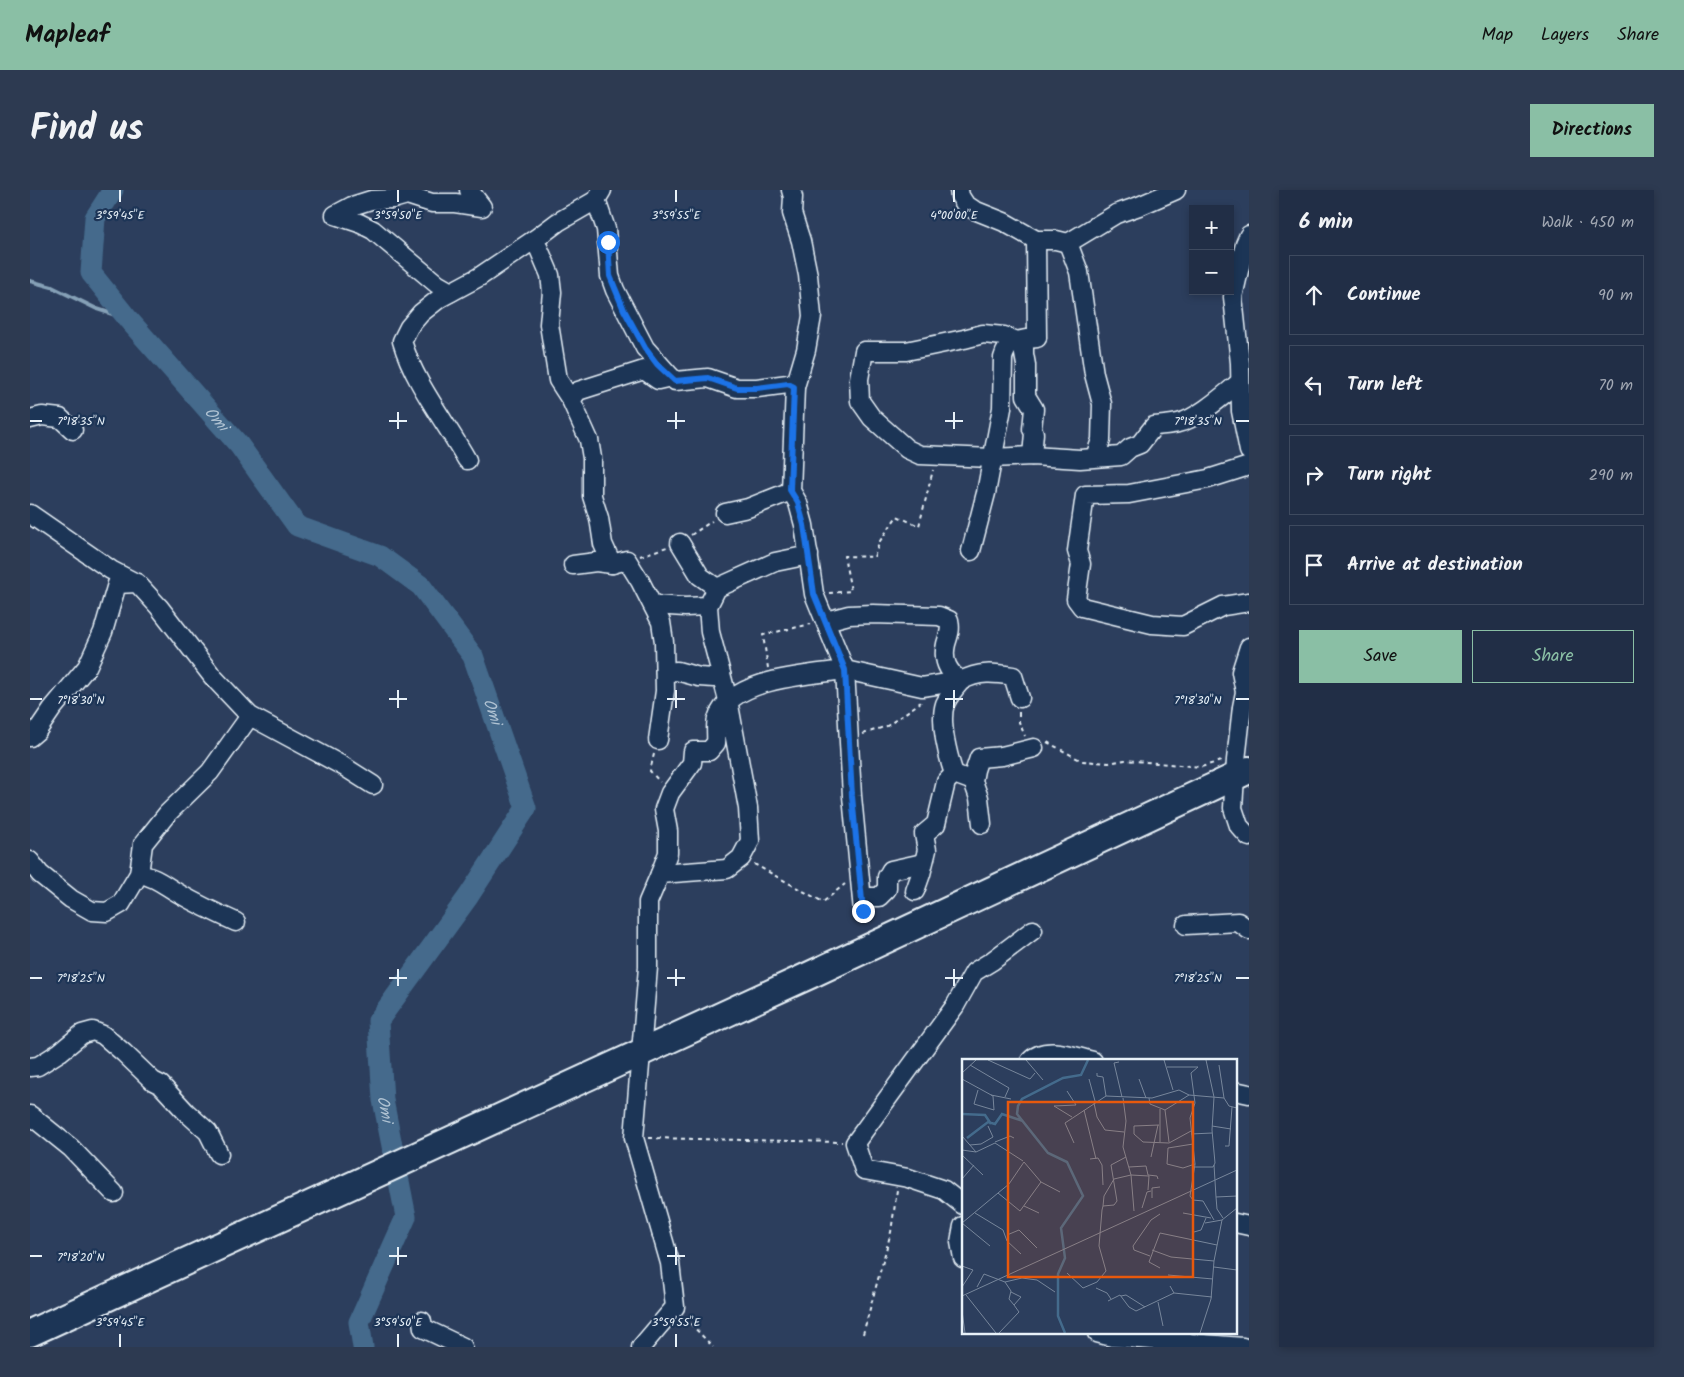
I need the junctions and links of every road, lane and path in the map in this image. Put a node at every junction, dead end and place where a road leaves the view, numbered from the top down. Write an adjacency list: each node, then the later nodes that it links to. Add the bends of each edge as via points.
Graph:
1 (470, 190): 10 (street, via 482,207 432,203 407,195 371,200 335,215 373,230)
2 (791, 190): 14 (street, via 792,213 808,275 812,316 806,350)
3 (959, 190): 7 (street, via 965,204 974,210)
4 (1176, 190): 9 (street, via 1116,214)
5 (599, 195): 8 (street); 12 (street, via 610,276 615,290 645,348)
6 (1249, 235): 13 (street, via 1232,297)
7 (1036, 240): 9 (street); 11 (street, via 1037,338)
8 (533, 241): 10 (street); 15 (street, via 540,248 550,275 549,324 553,352 558,380)
9 (1068, 243): 22 (street, via 1079,272 1094,374 1102,404 1101,440)
10 (451, 292): 24 (street, via 421,314 402,341 425,391)
11 (1020, 340): 20 (street, via 982,334 906,351 864,351 859,380 860,401 872,418 907,449 920,455); 21 (street, via 1026,365 1026,396 1034,409); 23 (street, via 1008,345 1003,358 1002,408)
12 (671, 377): 14 (street, via 675,381 708,378 737,388 788,384); 15 (street, via 658,380 644,370 578,391)
13 (1240, 382): 16 (street); 22 (street, via 1187,420 1154,426 1140,444 1121,456)
14 (794, 387): 26 (street)
15 (571, 400): 32 (street, via 588,440 592,458 592,496 603,544)
16 (1245, 403): 19 (street, via 1240,411)
17 (30, 419): 18 (street, via 42,416 60,418)
18 (73, 430)
19 (1249, 451)
20 (936, 456): 23 (street); 36 (path, via 919,526 897,516 874,557 844,556 851,591)
21 (1032, 456): 22 (street); 23 (street)
22 (1095, 457)
23 (992, 458): 30 (street)
24 (467, 460)
25 (1249, 466): 37 (street, via 1208,479 1129,494 1085,495 1077,552 1081,564 1076,599 1082,607 1152,624 1183,626 1223,606)
26 (790, 490): 27 (street, via 748,508); 31 (street, via 798,503)
27 (725, 513): 29 (path)
28 (30, 514): 34 (street, via 111,570)
29 (680, 543): 32 (path); 35 (street, via 700,576)
30 (971, 552)
31 (808, 555): 35 (street, via 775,562); 36 (street)
32 (619, 562): 33 (street); 38 (street)
33 (573, 565)
34 (136, 583): 50 (street, via 159,607 213,677); 51 (street, via 118,584 103,632 87,667)
35 (717, 588): 39 (street)
36 (814, 594): 40 (street)
37 (1249, 602)
38 (653, 605): 39 (street); 43 (street, via 661,622)
39 (708, 606): 44 (street, via 710,632)
40 (826, 621): 42 (street); 45 (path, via 762,635); 46 (street, via 849,615 940,616 949,620 951,628 946,644 947,669)
41 (1249, 647): 55 (street, via 1241,672 1244,701)
42 (845, 670): 45 (street); 46 (street, via 922,687); 52 (street)
43 (665, 672): 44 (street, via 714,678); 53 (street)
44 (721, 674): 49 (street)
45 (770, 680): 49 (street)
46 (961, 681): 48 (street, via 984,673 1013,676); 56 (street, via 945,705 947,752)
47 (926, 698): 52 (path, via 887,726)
48 (1020, 698): 54 (path, via 1018,722)
49 (728, 700): 59 (street, via 717,720 716,743 709,751 693,751 692,763); 62 (street, via 748,808 750,841)
50 (250, 716): 58 (street); 66 (street, via 210,772 142,844)
51 (30, 737)
52 (849, 739): 65 (street)
53 (658, 740): 59 (path, via 650,771)
54 (1034, 748): 55 (path, via 1043,740 1082,761 1109,763 1125,760 1200,767 1221,761); 57 (street, via 979,758)
55 (1242, 765): 61 (street, via 1233,808 1239,826); 91 (highway, via 810,975)
56 (954, 774): 57 (street); 64 (street, via 946,782 936,824 924,834 927,850)
57 (973, 781): 60 (street)
58 (373, 785)
59 (670, 793): 67 (street, via 664,809 668,853)
60 (982, 824)
61 (1249, 837)
62 (741, 858): 65 (path, via 822,902); 67 (street, via 727,869)
63 (30, 861): 66 (street, via 40,874 92,911 107,912 121,904)
64 (923, 864): 65 (street, via 891,870 887,889 879,897 863,904); 68 (street)
65 (859, 873)
66 (139, 874): 69 (street, via 152,876)
67 (660, 874): 79 (street, via 648,902 648,966)
68 (916, 891)
69 (236, 922)
70 (1186, 925): 72 (street, via 1238,922)
71 (1033, 930): 80 (street, via 974,972 955,1006)
72 (1249, 930)
73 (1032, 1059): 74 (street, via 1048,1052)
74 (1083, 1059)
75 (30, 1067): 81 (street, via 38,1066 82,1034 93,1032 104,1036 161,1085 208,1132)
76 (1236, 1091): 77 (street)
77 (1249, 1094)
78 (30, 1115): 83 (street, via 71,1148)
79 (634, 1138): 80 (path); 89 (street, via 670,1263)
80 (855, 1143): 82 (street, via 864,1170)
81 (219, 1154)
82 (899, 1176): 84 (street, via 944,1190); 92 (path, via 891,1232)
83 (114, 1193)
84 (962, 1204)
85 (1236, 1223): 86 (street)
86 (1249, 1226)
87 (962, 1231): 88 (street)
88 (962, 1253)
89 (675, 1307): 95 (street); 96 (path)
90 (422, 1321): 94 (street, via 423,1328)
91 (30, 1333)
92 (863, 1334)
93 (1101, 1334): 97 (street)
94 (463, 1347)
95 (641, 1347)
96 (713, 1347)
97 (1243, 1347)

